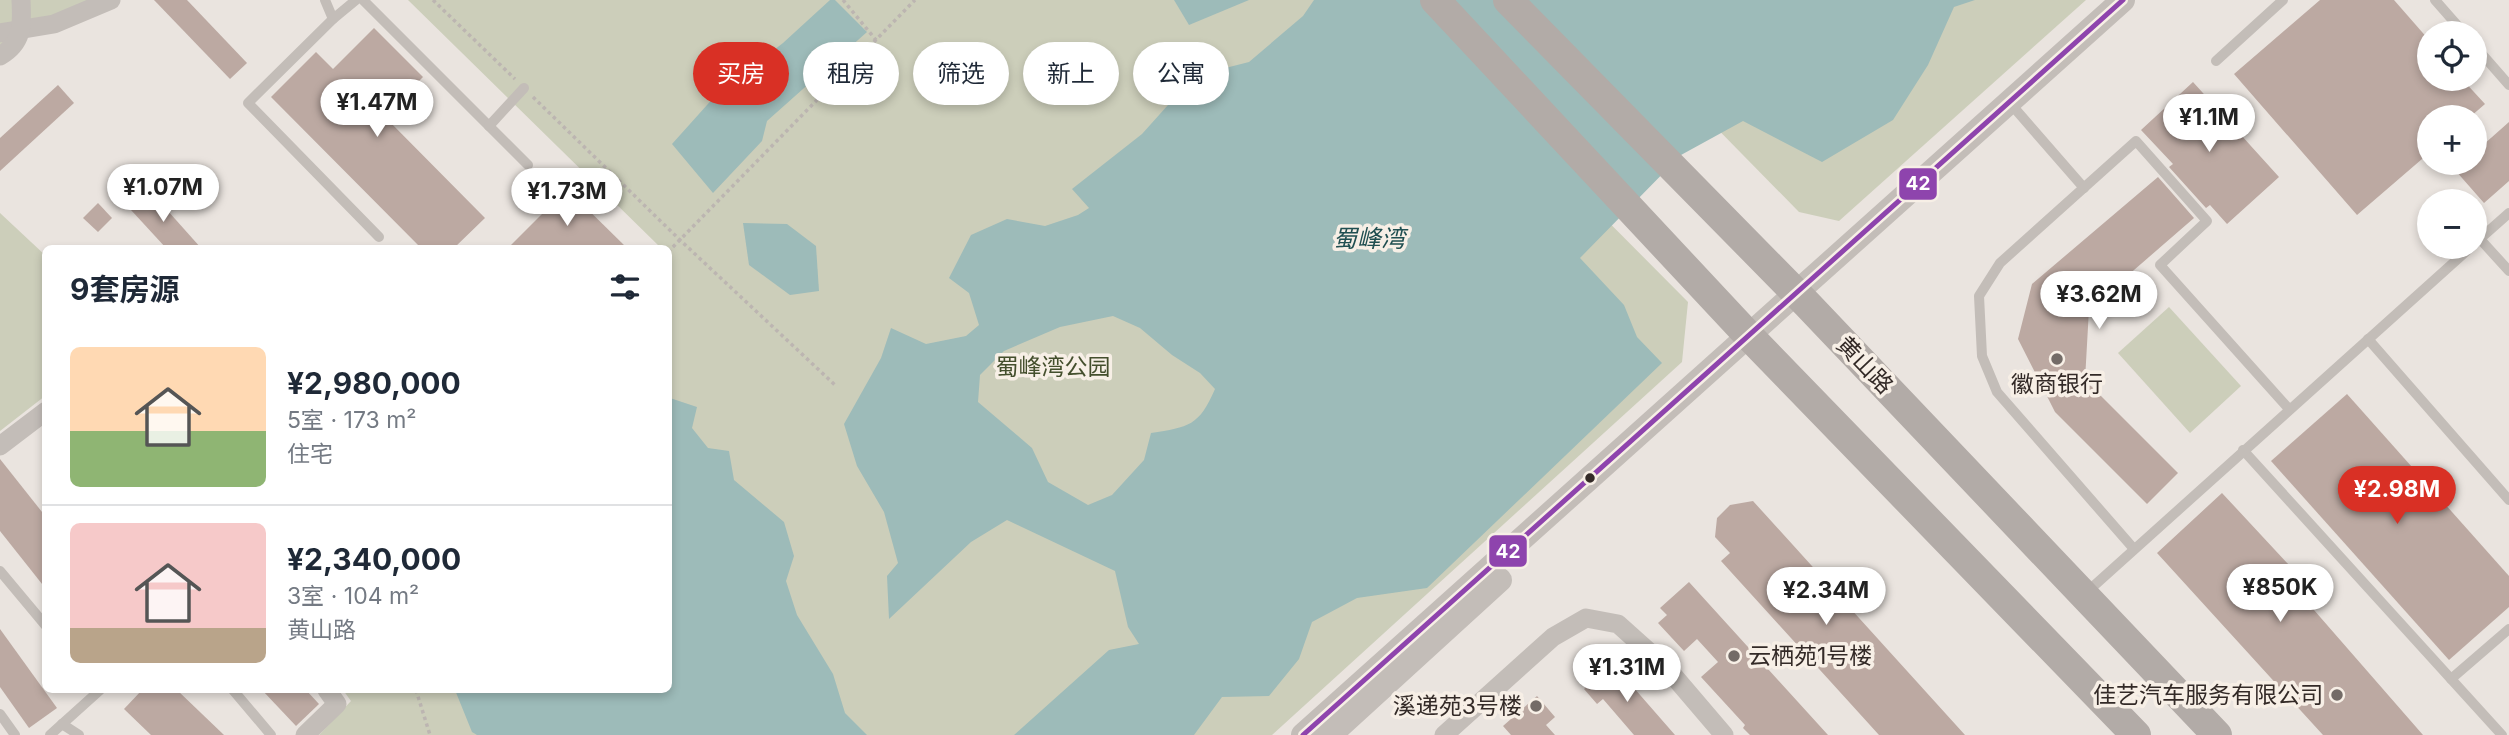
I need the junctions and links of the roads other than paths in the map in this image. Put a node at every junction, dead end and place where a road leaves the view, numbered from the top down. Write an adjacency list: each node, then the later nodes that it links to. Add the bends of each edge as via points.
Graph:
1 (21, 0): 14 (street)
2 (110, 0): 14 (street, via 54,24)
3 (326, 0): 12 (lane)
4 (356, 0): 12 (lane)
5 (363, 0): 22 (lane)
6 (1435, 0): 33 (main road)
7 (1508, 0): 31 (main road, 黄山路)
8 (2123, 0): 21 (street)
9 (2142, 0): 21 (street)
10 (2283, 0): 18 (lane)
11 (2435, 0): 13 (lane)
12 (333, 19): 27 (lane, via 248,103)
13 (2453, 21)
14 (22, 29): 15 (street); 16 (street, via 10,50)
15 (0, 33)
16 (0, 56)
17 (2487, 60): 19 (lane)
18 (2216, 61)
19 (2509, 85)
20 (524, 88): 22 (lane)
21 (2014, 107): 24 (lane); 31 (street)
22 (489, 126): 23 (lane)
23 (528, 165)
24 (2084, 188): 34 (lane, via 2136,141 2207,221 2160,265); 39 (lane, via 2000,263 1979,296 1982,356 1997,392)
25 (2509, 213): 26 (lane)
26 (2487, 232)
27 (379, 237)
28 (2487, 253): 30 (lane)
29 (2457, 259): 32 (lane)
30 (2509, 271)
31 (1801, 299): 33 (street); 41 (main road, 黄山路)
32 (2368, 338): 34 (lane); 38 (lane)
33 (1754, 340): 55 (street); 56 (street); 59 (main road)
34 (2289, 409): 37 (lane)
35 (42, 418): 36 (street)
36 (0, 446)
37 (2243, 450): 39 (lane); 44 (lane)
38 (2509, 500)
39 (2134, 549): 41 (lane)
40 (0, 571): 42 (lane)
41 (2084, 594): 60 (main road, 黄山路)
42 (42, 621)
43 (2509, 629): 44 (lane)
44 (2451, 679): 61 (lane)
45 (96, 693): 49 (lane)
46 (236, 693): 53 (lane)
47 (329, 693): 54 (street, via 337,704)
48 (0, 714): 50 (lane)
49 (62, 724): 51 (lane); 52 (lane)
50 (15, 735)
51 (50, 735)
52 (79, 735)
53 (271, 735)
54 (305, 735)
55 (1303, 735)
56 (1330, 735)
57 (1444, 735): 58 (street, via 1553,637 1586,618 1618,624 1666,667)
58 (1724, 735)
59 (2136, 735)
60 (2217, 735)
61 (2501, 735)

